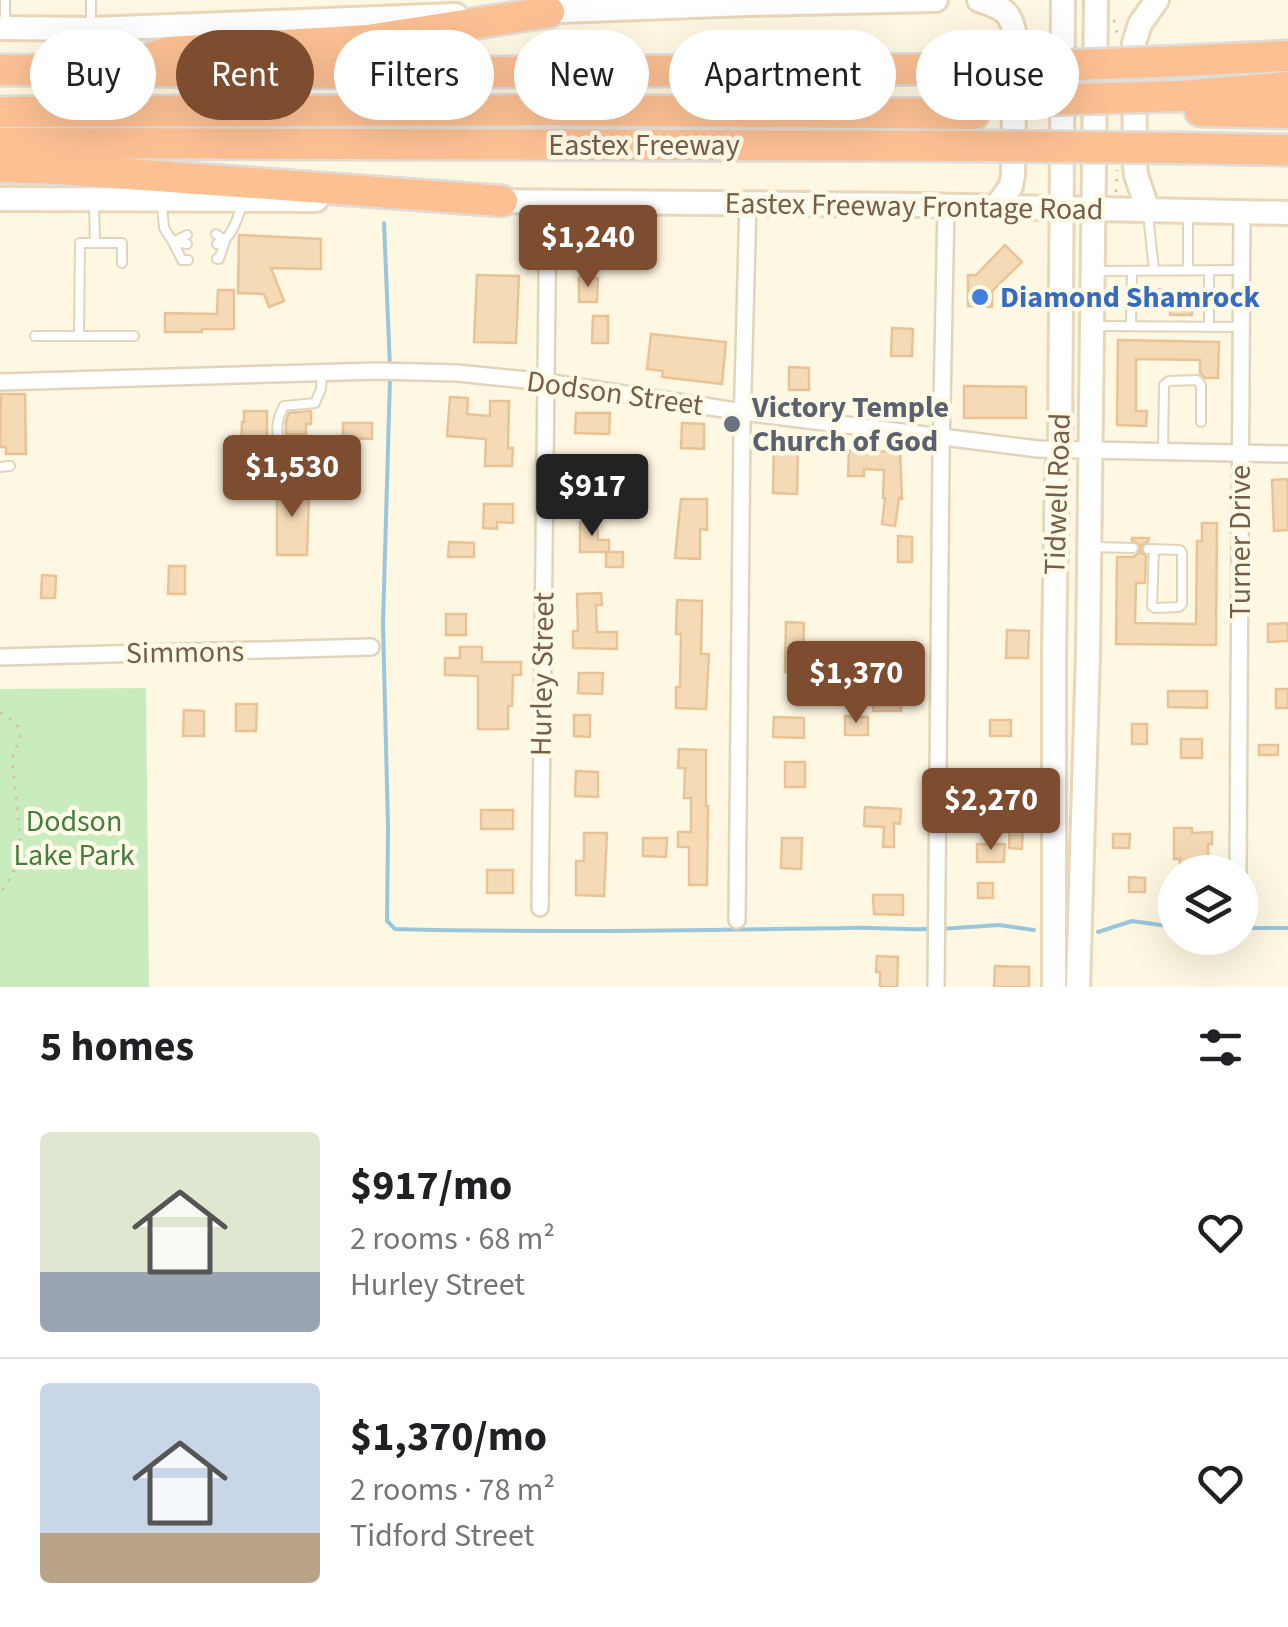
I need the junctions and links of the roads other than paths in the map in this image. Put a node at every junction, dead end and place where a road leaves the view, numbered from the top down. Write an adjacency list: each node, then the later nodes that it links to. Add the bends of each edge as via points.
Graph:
1 (5, 0): 10 (lane)
2 (91, 0): 11 (lane)
3 (936, 0): 8 (main road)
4 (979, 0): 34 (main road, via 1011,17 1015,38 1013,175)
5 (1063, 0): 35 (main road, Tidwell Road)
6 (1096, 0): 36 (main road, Tidwell Road)
7 (1156, 0): 37 (main road, via 1134,43 1135,165)
8 (748, 2): 9 (main road)
9 (549, 6): 11 (main road); 12 (highway, via 368,40)
10 (2, 28): 11 (main road)
11 (91, 29)
12 (156, 56)
13 (1288, 56): 16 (highway, bridge, via 973,69)
14 (0, 70): 15 (highway)
15 (30, 71)
16 (156, 72)
17 (1288, 87): 19 (highway, Eastex Freeway)
18 (1288, 96): 19 (highway)
19 (1182, 104): 20 (highway); 21 (highway, Eastex Freeway, bridge); 22 (highway)
20 (1288, 104)
21 (0, 112)
22 (1288, 113)
23 (0, 144): 24 (highway, Eastex Freeway, bridge)
24 (1288, 150)
25 (0, 168): 30 (highway)
26 (0, 200): 27 (main road, Eastex Freeway Frontage Road)
27 (94, 200): 28 (main road, Eastex Freeway Frontage Road); 43 (lane)
28 (161, 200): 29 (main road, Eastex Freeway Frontage Road); 42 (lane)
29 (244, 200): 30 (main road, Eastex Freeway Frontage Road); 44 (lane, via 229,236 219,239)
30 (502, 201): 31 (main road, Eastex Freeway Frontage Road)
31 (548, 201): 32 (main road, Eastex Freeway Frontage Road); 62 (street, Hurley Street)
32 (748, 204): 33 (main road, Eastex Freeway Frontage Road); 63 (street)
33 (946, 206): 34 (main road, Eastex Freeway Frontage Road); 65 (street)
34 (996, 207): 35 (main road, Eastex Freeway Frontage Road)
35 (1062, 208): 36 (main road, Eastex Freeway Frontage Road); 66 (main road, Tidwell Road)
36 (1094, 209): 37 (main road, Eastex Freeway Frontage Road); 51 (main road, Tidwell Road)
37 (1148, 210): 38 (main road, Eastex Freeway Frontage Road); 47 (lane)
38 (1188, 211): 39 (main road, Eastex Freeway Frontage Road); 48 (lane)
39 (1242, 212): 40 (main road, Eastex Freeway Frontage Road); 50 (street, Turner Drive)
40 (1288, 213)
41 (187, 239): 42 (lane)
42 (173, 242): 45 (lane)
43 (95, 243): 46 (lane, via 122,243); 58 (lane, via 80,243)
44 (217, 259)
45 (188, 260)
46 (122, 263)
47 (1154, 270): 48 (lane); 52 (lane)
48 (1188, 270): 49 (lane)
49 (1209, 270): 50 (lane); 55 (lane)
50 (1242, 270): 56 (street, Turner Drive)
51 (1093, 271): 52 (lane); 53 (main road, Tidwell Road)
52 (1132, 271): 54 (lane)
53 (1092, 326): 54 (lane); 67 (main road, Tidwell Road)
54 (1131, 326): 55 (lane)
55 (1209, 327): 56 (lane)
56 (1241, 327): 69 (street, Turner Drive)
57 (35, 336): 58 (lane)
58 (80, 336): 59 (lane)
59 (134, 336)
60 (322, 372): 61 (street, Dodson Street); 62 (street, Dodson Street, via 457,373); 71 (lane, via 315,403 284,406 276,433)
61 (0, 382)
62 (546, 382): 63 (street, Dodson Street); 80 (street, Hurley Street)
63 (743, 412): 65 (street, Dodson Street); 81 (street)
64 (1201, 422): 68 (lane, via 1201,385 1169,380)
65 (942, 437): 66 (street, Dodson Street); 82 (street)
66 (1060, 450): 67 (street, Dodson Street); 76 (main road, Tidwell Road)
67 (1090, 450): 68 (street, Dodson Street); 72 (main road, Tidwell Road)
68 (1163, 453): 69 (street, Dodson Street)
69 (1241, 454): 70 (street, Dodson Street); 79 (street, Turner Drive)
70 (1288, 454)
71 (314, 490)
72 (1089, 548): 73 (lane); 77 (main road, Tidwell Road)
73 (1132, 548)
74 (1151, 549): 74 (lane, via 1182,552 1179,608 1152,606)
75 (371, 648): 78 (street, Simmons)
76 (1054, 653): 77 (main road); 83 (main road, Tidwell Road)
77 (1088, 653): 84 (main road, Tidwell Road)
78 (0, 657)
79 (1238, 855)
80 (540, 908)
81 (736, 920)
82 (936, 987)
83 (1054, 987)
84 (1078, 987)

